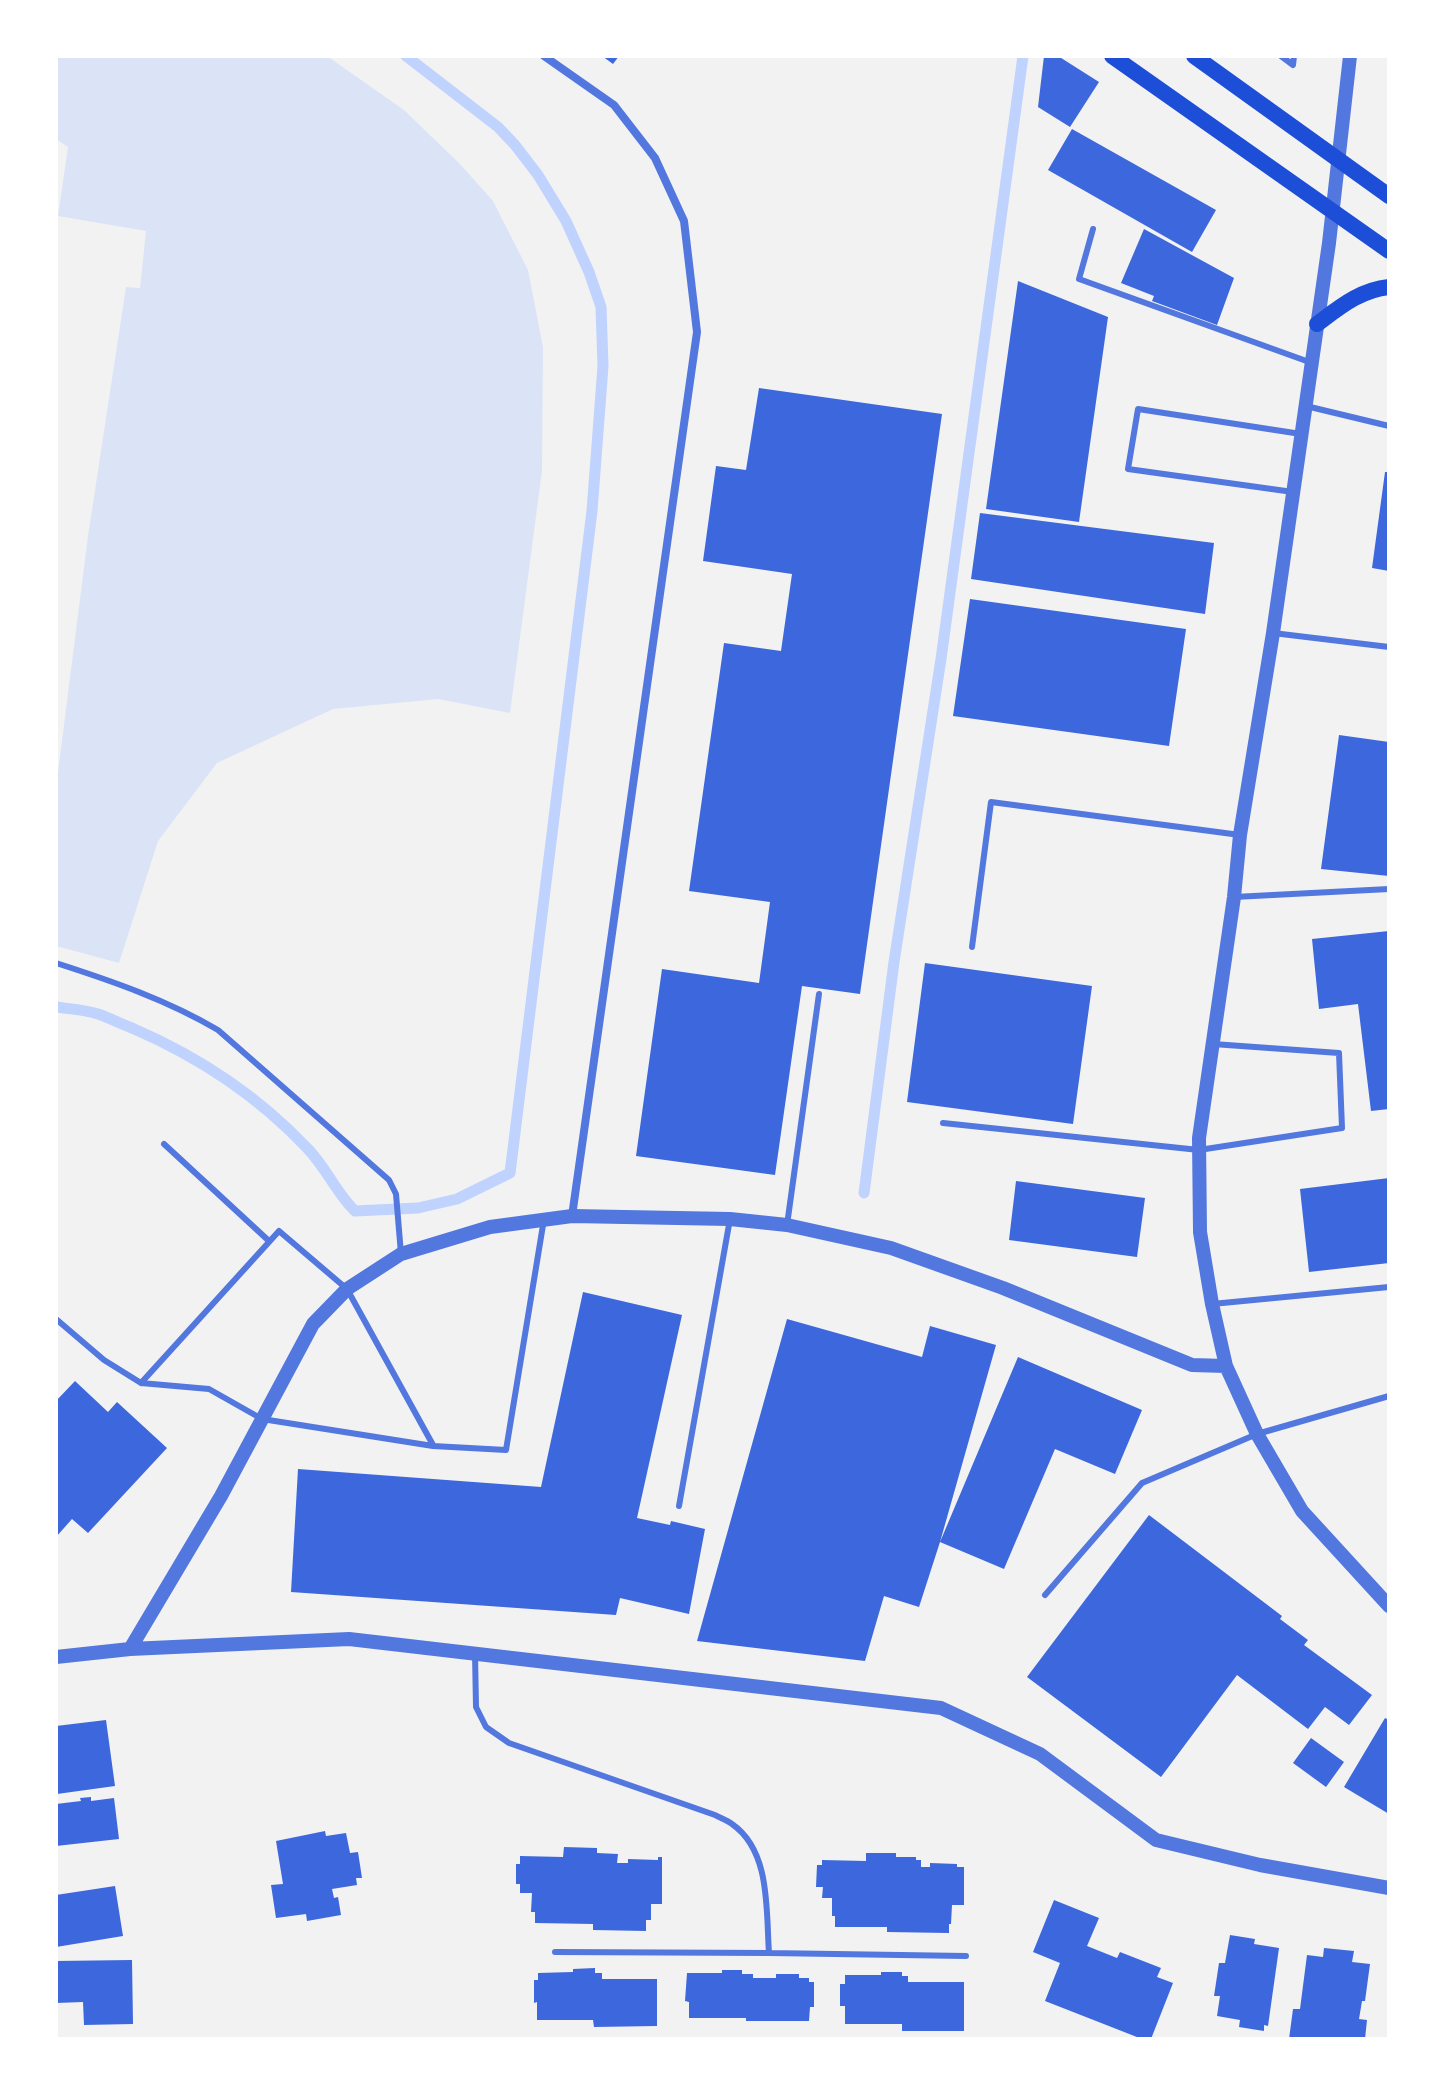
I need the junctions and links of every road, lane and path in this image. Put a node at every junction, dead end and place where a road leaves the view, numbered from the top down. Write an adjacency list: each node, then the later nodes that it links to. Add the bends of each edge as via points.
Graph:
1 (544, 56): 31 (street, via 614,105 655,158 684,221 697,332)
2 (1112, 56): 9 (main road)
3 (1194, 56): 7 (main road)
4 (1281, 56): 5 (lane, via 1293,65)
5 (1294, 56)
6 (1350, 56): 7 (street)
7 (1338, 160): 8 (main road); 9 (street)
8 (1389, 196)
9 (1333, 211): 11 (main road); 13 (street)
10 (1093, 229): 14 (lane, via 1079,279)
11 (1389, 251)
12 (1389, 287): 13 (main road, via 1352,298)
13 (1317, 324): 14 (street)
14 (1312, 363): 15 (street)
15 (1306, 406): 16 (lane); 17 (street)
16 (1389, 426)
17 (1301, 434): 18 (street); 18 (lane, via 1138,409 1128,469)
18 (1293, 492): 19 (street)
19 (1273, 633): 20 (lane); 21 (street)
20 (1389, 647)
21 (1240, 835): 23 (street); 24 (lane, via 991,802)
22 (1389, 889): 23 (lane)
23 (1234, 897): 27 (street)
24 (972, 947)
25 (56, 963): 36 (lane, via 146,994 218,1030 389,1180 396,1194)
26 (819, 994): 34 (lane)
27 (1213, 1044): 30 (street); 30 (lane, via 1339,1053 1342,1128)
28 (943, 1123): 30 (lane)
29 (164, 1144): 35 (lane)
30 (1199, 1150): 39 (street, via 1200,1232)
31 (572, 1216): 32 (street); 33 (street)
32 (544, 1219): 36 (street, via 490,1227); 46 (lane, via 506,1450)
33 (730, 1219): 34 (street); 47 (lane)
34 (787, 1225): 41 (street, via 905,1253 1192,1365)
35 (269, 1241): 38 (lane, via 279,1231); 42 (lane)
36 (401, 1254): 38 (street)
37 (1389, 1287): 39 (lane)
38 (347, 1289): 44 (street, via 313,1324); 46 (lane)
39 (1212, 1304): 41 (street)
40 (56, 1319): 42 (lane)
41 (1226, 1366): 45 (street)
42 (141, 1383): 44 (lane, via 209,1389)
43 (1389, 1396): 45 (lane)
44 (262, 1419): 46 (lane); 50 (street)
45 (1257, 1434): 48 (lane, via 1142,1483); 49 (street, via 1302,1511)
46 (433, 1446)
47 (679, 1506)
48 (1045, 1595)
49 (1389, 1606)
50 (130, 1649): 51 (street, via 349,1639); 52 (street)
51 (475, 1653): 53 (street, via 941,1708 1040,1754 1156,1840); 55 (lane, via 476,1707 486,1727 509,1743 715,1815 749,1841 760,1864)
52 (56, 1657)
53 (1389, 1888)
54 (555, 1952): 55 (lane)
55 (769, 1953): 56 (lane)
56 (966, 1956)

